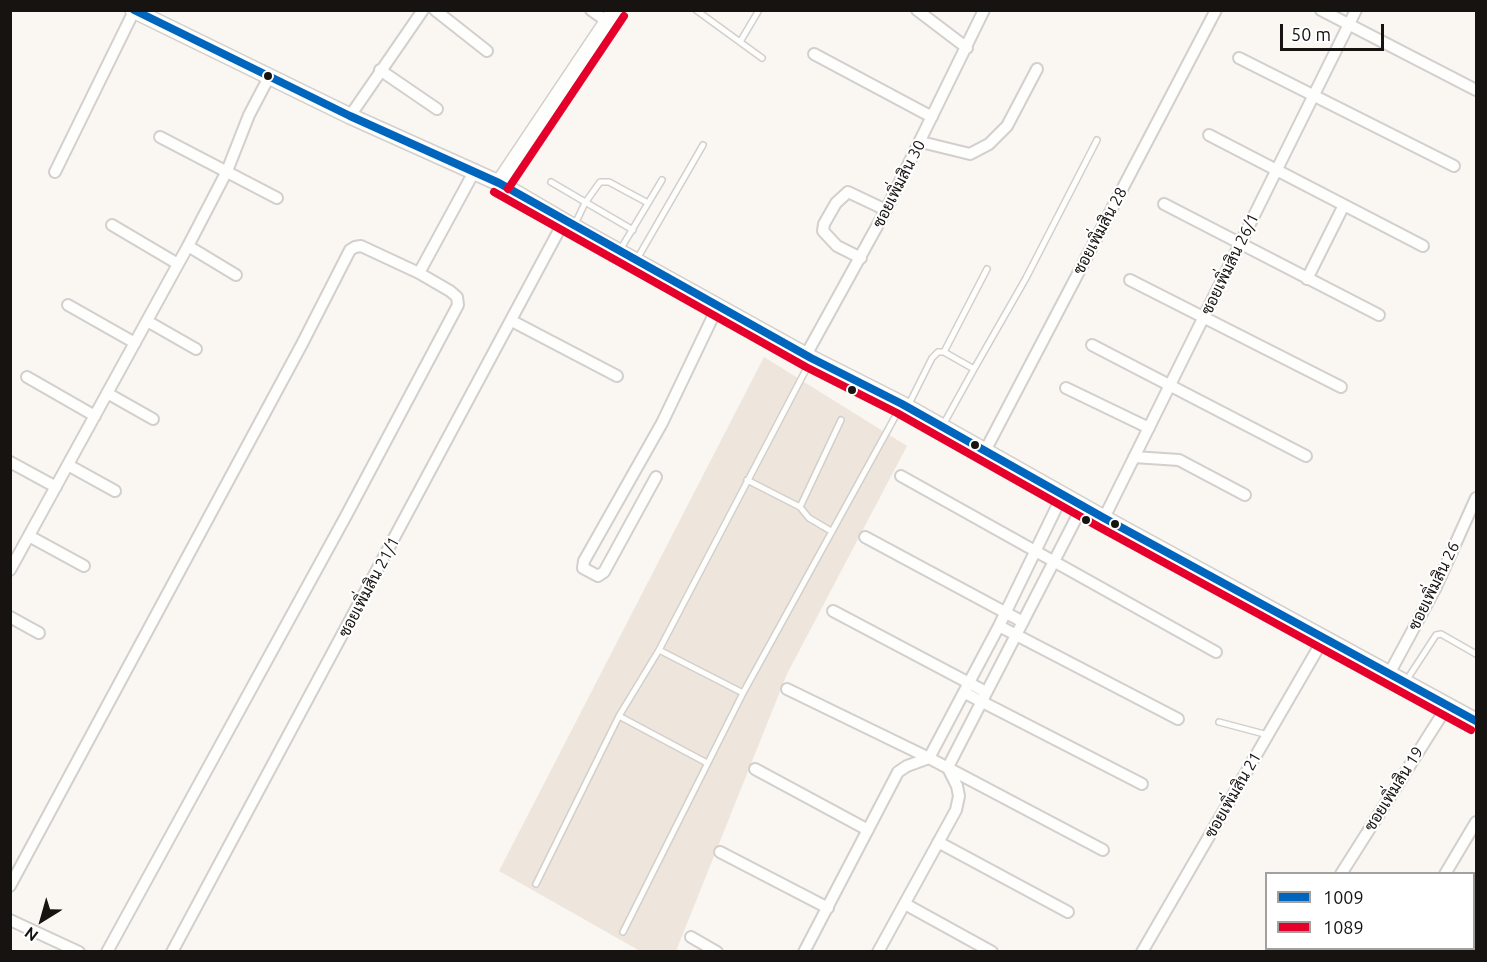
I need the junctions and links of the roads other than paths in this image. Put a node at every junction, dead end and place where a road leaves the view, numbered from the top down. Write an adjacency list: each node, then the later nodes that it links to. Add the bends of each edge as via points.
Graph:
1 (423, 10): 21 (street)
2 (435, 10): 16 (street)
3 (591, 10): 12 (street)
4 (696, 10): 14 (lane)
5 (759, 10): 14 (lane)
6 (917, 10): 15 (street)
7 (984, 10): 15 (street, ซอยเพิ่มสิน 30)
8 (1216, 10): 86 (street, ซอยเพิ่มสิน 28)
9 (1321, 10): 13 (street)
10 (1356, 10): 13 (street, ซอยเพิ่มสิน 26/1)
11 (134, 11): 22 (street); 37 (street)
12 (611, 16): 40 (street)
13 (1349, 24): 23 (street); 24 (street, ซอยเพิ่มสิน 26/1)
14 (740, 42): 18 (lane)
15 (967, 48): 27 (street, ซอยเพิ่มสิน 30)
16 (488, 51)
17 (814, 54): 27 (street)
18 (762, 58)
19 (1239, 58): 24 (street)
20 (1037, 69): 31 (street, via 1007,126 989,144 970,154)
21 (380, 70): 25 (street); 26 (street)
22 (269, 77): 26 (street); 36 (street)
23 (1476, 90)
24 (1314, 94): 33 (street); 35 (street, ซอยเพิ่มสิน 26/1)
25 (437, 109)
26 (350, 116): 34 (street)
27 (932, 117): 31 (street, ซอยเพิ่มสิน 30)
28 (1209, 135): 35 (street)
29 (160, 137): 36 (street)
30 (1097, 140): 73 (lane)
31 (921, 142): 46 (street, ซอยเพิ่มสิน 30)
32 (703, 145): 55 (lane)
33 (1454, 166)
34 (475, 170): 40 (street); 58 (street)
35 (1276, 170): 45 (street); 50 (street, ซอยเพิ่มสิน 26/1)
36 (227, 171): 41 (street); 51 (street)
37 (55, 172)
38 (662, 180): 43 (lane)
39 (551, 182): 42 (lane)
40 (499, 183): 47 (street)
41 (277, 198)
42 (585, 203): 43 (lane, via 596,185 604,181); 47 (lane); 49 (lane)
43 (648, 203): 49 (lane)
44 (1164, 204): 50 (street)
45 (1344, 206): 52 (street); 60 (street)
46 (886, 210): 54 (street, ซอยเพิ่มสิน 30); 54 (street, via 848,192 824,224 823,231 837,246)
47 (569, 224): 53 (street); 67 (street, ซอยเพิ่มสิน 21/1)
48 (112, 225): 56 (street)
49 (633, 230): 53 (lane)
50 (1240, 244): 60 (street); 65 (street, ซอยเพิ่มสิน 26/1)
51 (188, 246): 56 (street); 59 (street)
52 (1423, 246)
53 (619, 252): 55 (street)
54 (861, 258): 72 (street, ซอยเพิ่มสิน 30)
55 (636, 261): 63 (street)
56 (178, 264): 66 (street)
57 (987, 269): 71 (lane)
58 (419, 273): 145 (street, via 361,246 350,250); 153 (street, via 450,291 457,297 458,305)
59 (236, 274)
60 (1307, 279): 64 (street)
61 (1130, 280): 65 (street)
62 (68, 305): 68 (street)
63 (718, 306): 72 (street); 92 (street, via 662,423 583,568 598,576 604,572)
64 (1379, 315)
65 (1203, 318): 76 (street, ซอยเพิ่มสิน 26/1); 77 (street)
66 (147, 321): 68 (street); 70 (street)
67 (512, 321): 75 (street); 154 (street, ซอยเพิ่มสิน 21/1)
68 (135, 343): 79 (street)
69 (1092, 345): 76 (street)
70 (196, 349)
71 (944, 352): 73 (lane); 80 (lane, via 932,358)
72 (809, 357): 80 (street); 93 (lane)
73 (974, 369): 84 (lane)
74 (27, 376): 81 (street)
75 (617, 376)
76 (1170, 386): 85 (street, ซอยเพิ่มสิน 26/1); 87 (street)
77 (1341, 387)
78 (1066, 388): 85 (street)
79 (107, 393): 81 (street); 82 (street)
80 (905, 406): 84 (street); 102 (lane)
81 (95, 416): 90 (street)
82 (153, 419)
83 (841, 420): 100 (lane)
84 (942, 426): 86 (street)
85 (1149, 428): 88 (street, ซอยเพิ่มสิน 26/1)
86 (985, 451): 96 (street)
87 (1306, 456)
88 (1134, 457): 97 (street, via 1179,460); 101 (street, ซอยเพิ่มสิน 26/1)
89 (10, 462): 94 (street)
90 (68, 465): 94 (street); 95 (street)
91 (901, 476): 105 (street)
92 (657, 477)
93 (747, 480): 100 (lane); 117 (lane)
94 (56, 488): 103 (street)
95 (115, 491)
96 (1063, 494): 99 (street); 105 (street)
97 (1245, 495)
98 (1476, 498): 120 (street, ซอยเพิ่มสิน 26, via 1435,589)
99 (1083, 506): 101 (street); 106 (street)
100 (800, 507): 102 (lane, via 809,518)
101 (1104, 518): 116 (street)
102 (831, 531): 124 (lane)
103 (29, 536): 107 (street); 108 (street)
104 (865, 537): 110 (street)
105 (1036, 552): 106 (street); 110 (street)
106 (1054, 562): 112 (street); 118 (street)
107 (84, 566)
108 (10, 570)
109 (833, 611): 123 (street)
110 (1006, 612): 112 (street); 113 (street)
111 (10, 617): 114 (street)
112 (1023, 622): 115 (street)
113 (999, 626): 115 (street); 123 (street)
114 (39, 633)
115 (1016, 634): 125 (street); 128 (street)
116 (1324, 638): 120 (street); 131 (street, ซอยเพิ่มสิน 21)
117 (659, 650): 124 (lane); 127 (lane)
118 (1216, 652)
119 (1476, 654): 121 (lane, via 1441,634 1436,635)
120 (1389, 674): 121 (street)
121 (1405, 682): 126 (street)
122 (787, 688): 132 (street)
123 (967, 688): 125 (street); 132 (street)
124 (743, 693): 133 (lane)
125 (983, 697): 134 (street); 136 (street)
126 (1448, 705): 129 (street); 142 (street, ซอยเพิ่มสิน 19)
127 (618, 716): 133 (lane); 144 (lane)
128 (1179, 719)
129 (1476, 721)
130 (1219, 722): 131 (lane)
131 (1268, 735): 159 (street, ซอยเพิ่มสิน 21)
132 (929, 758): 134 (street); 138 (street, via 898,772)
133 (707, 763): 150 (lane)
134 (948, 767): 139 (street, via 959,796 956,810); 140 (street)
135 (755, 769): 138 (street)
136 (1142, 784)
137 (1476, 822): 143 (street)
138 (868, 830): 147 (street)
139 (938, 842): 146 (street); 148 (street)
140 (1103, 850)
141 (720, 852): 147 (street)
142 (1342, 872)
143 (1446, 872)
144 (536, 884)
145 (10, 886)
146 (904, 904): 157 (street); 158 (street)
147 (828, 908): 156 (street)
148 (1068, 912)
149 (10, 920): 152 (street)
150 (623, 932)
151 (691, 937): 155 (street)
152 (71, 950)
153 (107, 951)
154 (172, 951)
155 (717, 951)
156 (804, 951)
157 (878, 951)
158 (992, 951)
159 (1142, 951)

